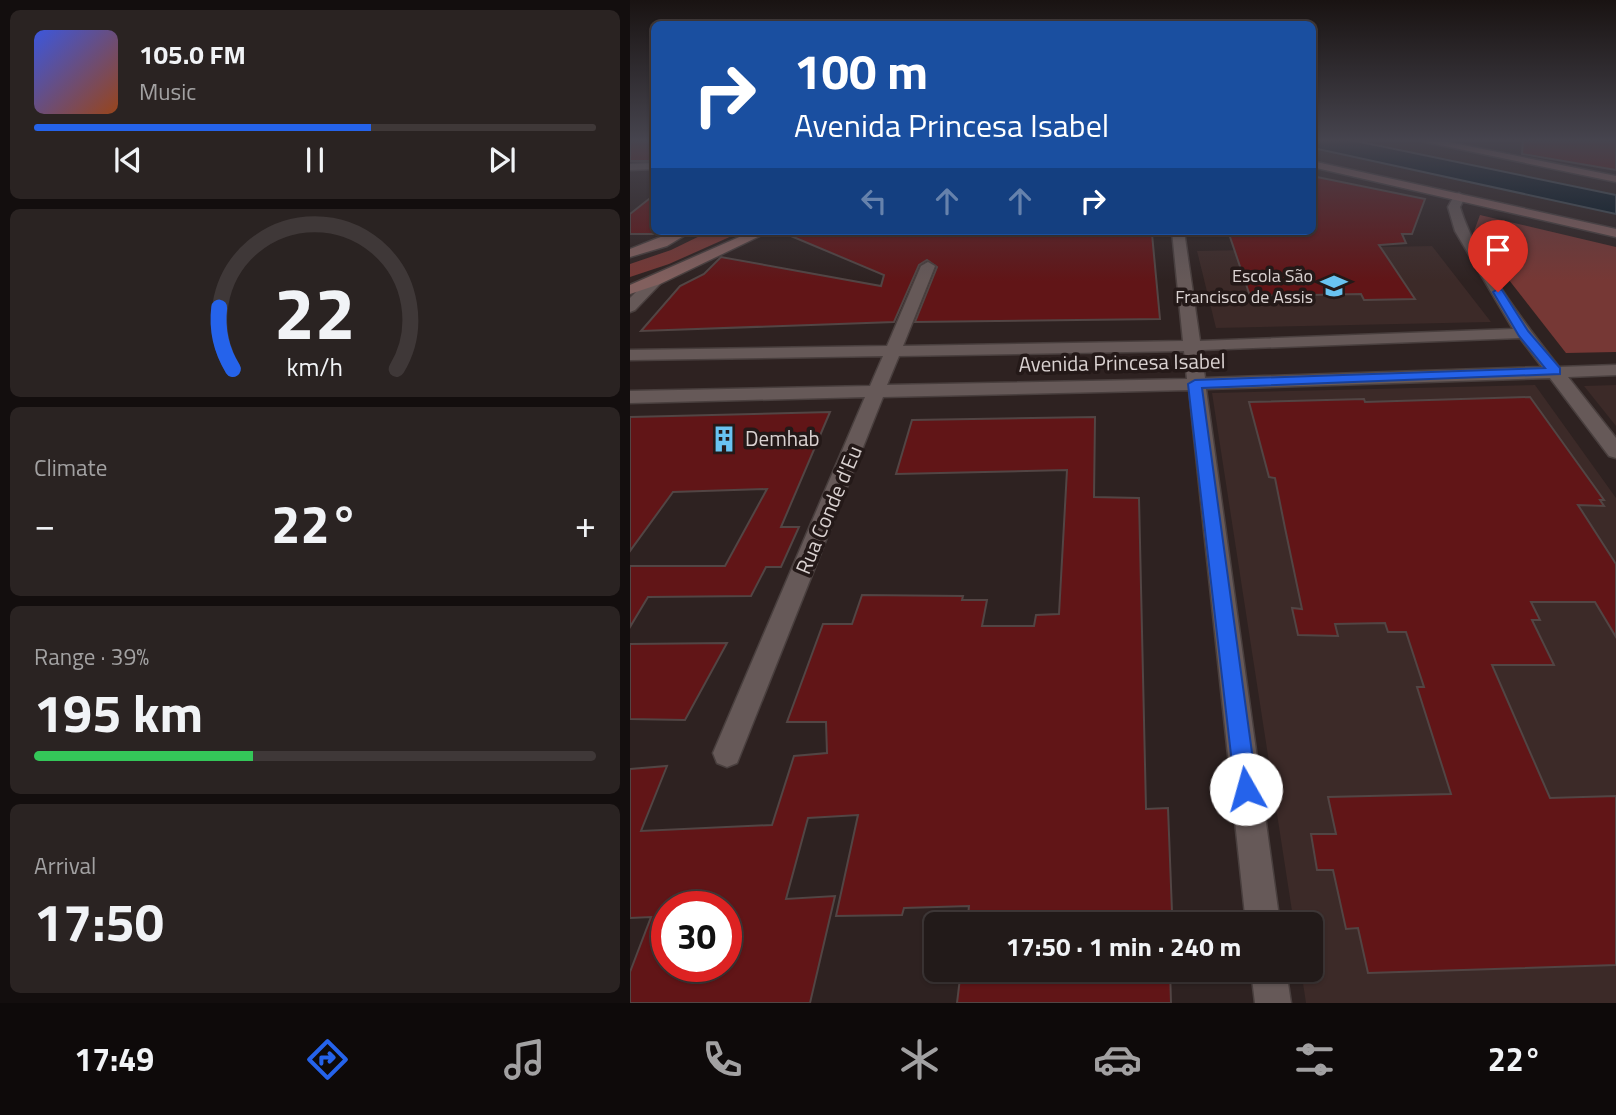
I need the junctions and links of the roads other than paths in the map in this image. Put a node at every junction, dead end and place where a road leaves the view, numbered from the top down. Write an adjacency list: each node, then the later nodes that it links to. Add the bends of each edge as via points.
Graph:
1 (1414, 187): 2 (main road)
2 (1459, 197): 3 (main road); 12 (street, via 1454,206 1461,231)
3 (1616, 233)
4 (678, 235): 7 (main road)
5 (755, 235): 9 (main road)
6 (1178, 235): 13 (street)
7 (630, 253)
8 (928, 266): 14 (street, Rua Conde d'Eu)
9 (656, 281): 10 (main road); 11 (street)
10 (630, 290)
11 (630, 307)
12 (1524, 333): 13 (street, Avenida Princesa Isabel); 17 (street)
13 (1190, 345): 14 (street, Avenida Princesa Isabel); 18 (street)
14 (895, 350): 15 (street, Avenida Princesa Isabel); 19 (street, Rua Conde d'Eu)
15 (630, 355)
16 (1616, 370): 17 (street, Avenida Princesa Isabel)
17 (1555, 371): 18 (street, Avenida Princesa Isabel); 21 (street)
18 (1195, 384): 19 (street, Avenida Princesa Isabel); 23 (street)
19 (878, 391): 20 (street, Avenida Princesa Isabel); 22 (street, Rua Conde d'Eu)
20 (630, 397)
21 (1616, 451)
22 (727, 753)
23 (1261, 912)
24 (1270, 982): 25 (street)
25 (1273, 1003)

